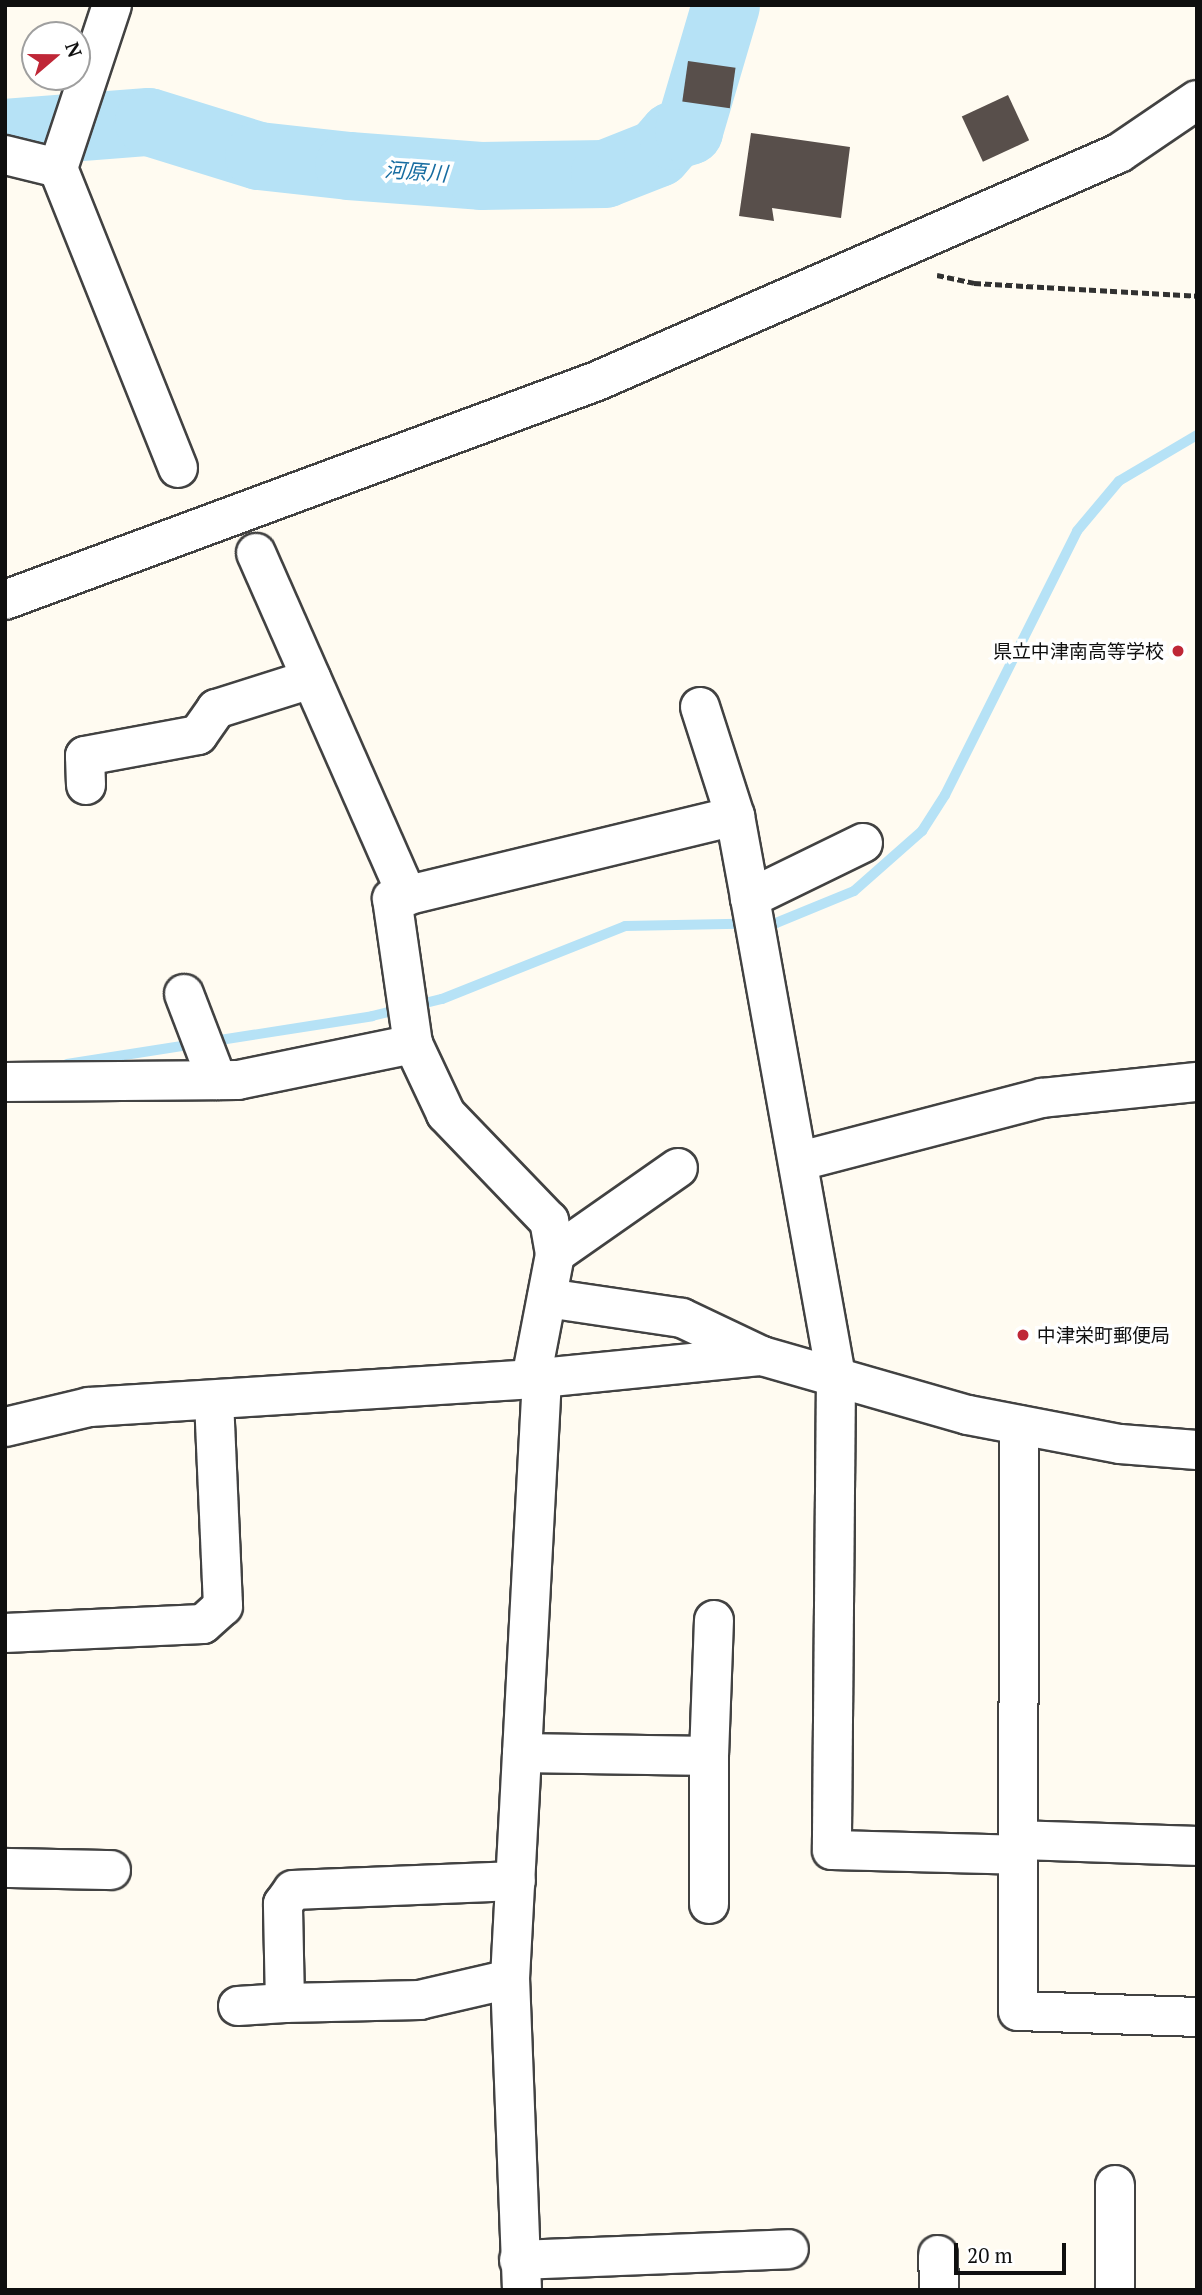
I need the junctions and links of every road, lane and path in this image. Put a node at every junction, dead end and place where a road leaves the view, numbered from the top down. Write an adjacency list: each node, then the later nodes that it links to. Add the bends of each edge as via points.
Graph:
1 (112, 5): 4 (street)
2 (1197, 100): 5 (street, via 1119,153)
3 (5, 155): 4 (street)
4 (58, 168): 7 (street)
5 (878, 263): 6 (path, via 974,283); 9 (street, via 597,381)
6 (1197, 296)
7 (178, 468)
8 (256, 553): 10 (street)
9 (5, 600)
10 (311, 678): 12 (street, via 216,709 198,735 85,756); 15 (street)
11 (700, 707): 13 (street)
12 (86, 785)
13 (735, 816): 15 (street); 16 (street)
14 (863, 843): 16 (street)
15 (407, 896): 18 (street, via 392,899)
16 (750, 898): 22 (street)
17 (184, 993): 19 (street)
18 (413, 1044): 19 (street); 24 (street, via 446,1114 549,1221)
19 (217, 1080): 20 (street)
20 (5, 1082)
21 (1197, 1082): 22 (street, via 1042,1098)
22 (800, 1161): 27 (street)
23 (678, 1167): 24 (street)
24 (555, 1254): 25 (street)
25 (547, 1298): 26 (street, via 682,1318); 28 (street)
26 (762, 1356): 27 (street); 28 (street)
27 (836, 1377): 30 (street); 38 (street, via 832,1850)
28 (537, 1378): 29 (street); 35 (street)
29 (214, 1401): 31 (street, via 89,1407); 34 (street, via 223,1606 203,1624)
30 (1019, 1426): 32 (street); 38 (street)
31 (5, 1427)
32 (1197, 1450)
33 (714, 1620): 36 (street)
34 (5, 1633)
35 (522, 1753): 36 (street); 41 (street)
36 (709, 1756): 42 (street)
37 (1197, 1846): 38 (street)
38 (1018, 1847): 46 (street, via 1018,2011)
39 (5, 1868): 40 (street)
40 (111, 1870)
41 (516, 1881): 43 (street); 44 (street, via 293,1890 283,1904)
42 (709, 1904)
43 (510, 1979): 44 (street, via 420,2000); 49 (street)
44 (285, 2003): 45 (street)
45 (238, 2006)
46 (1197, 2017)
47 (1115, 2185): 50 (street)
48 (789, 2249): 49 (street)
49 (521, 2275)
50 (1115, 2290)

